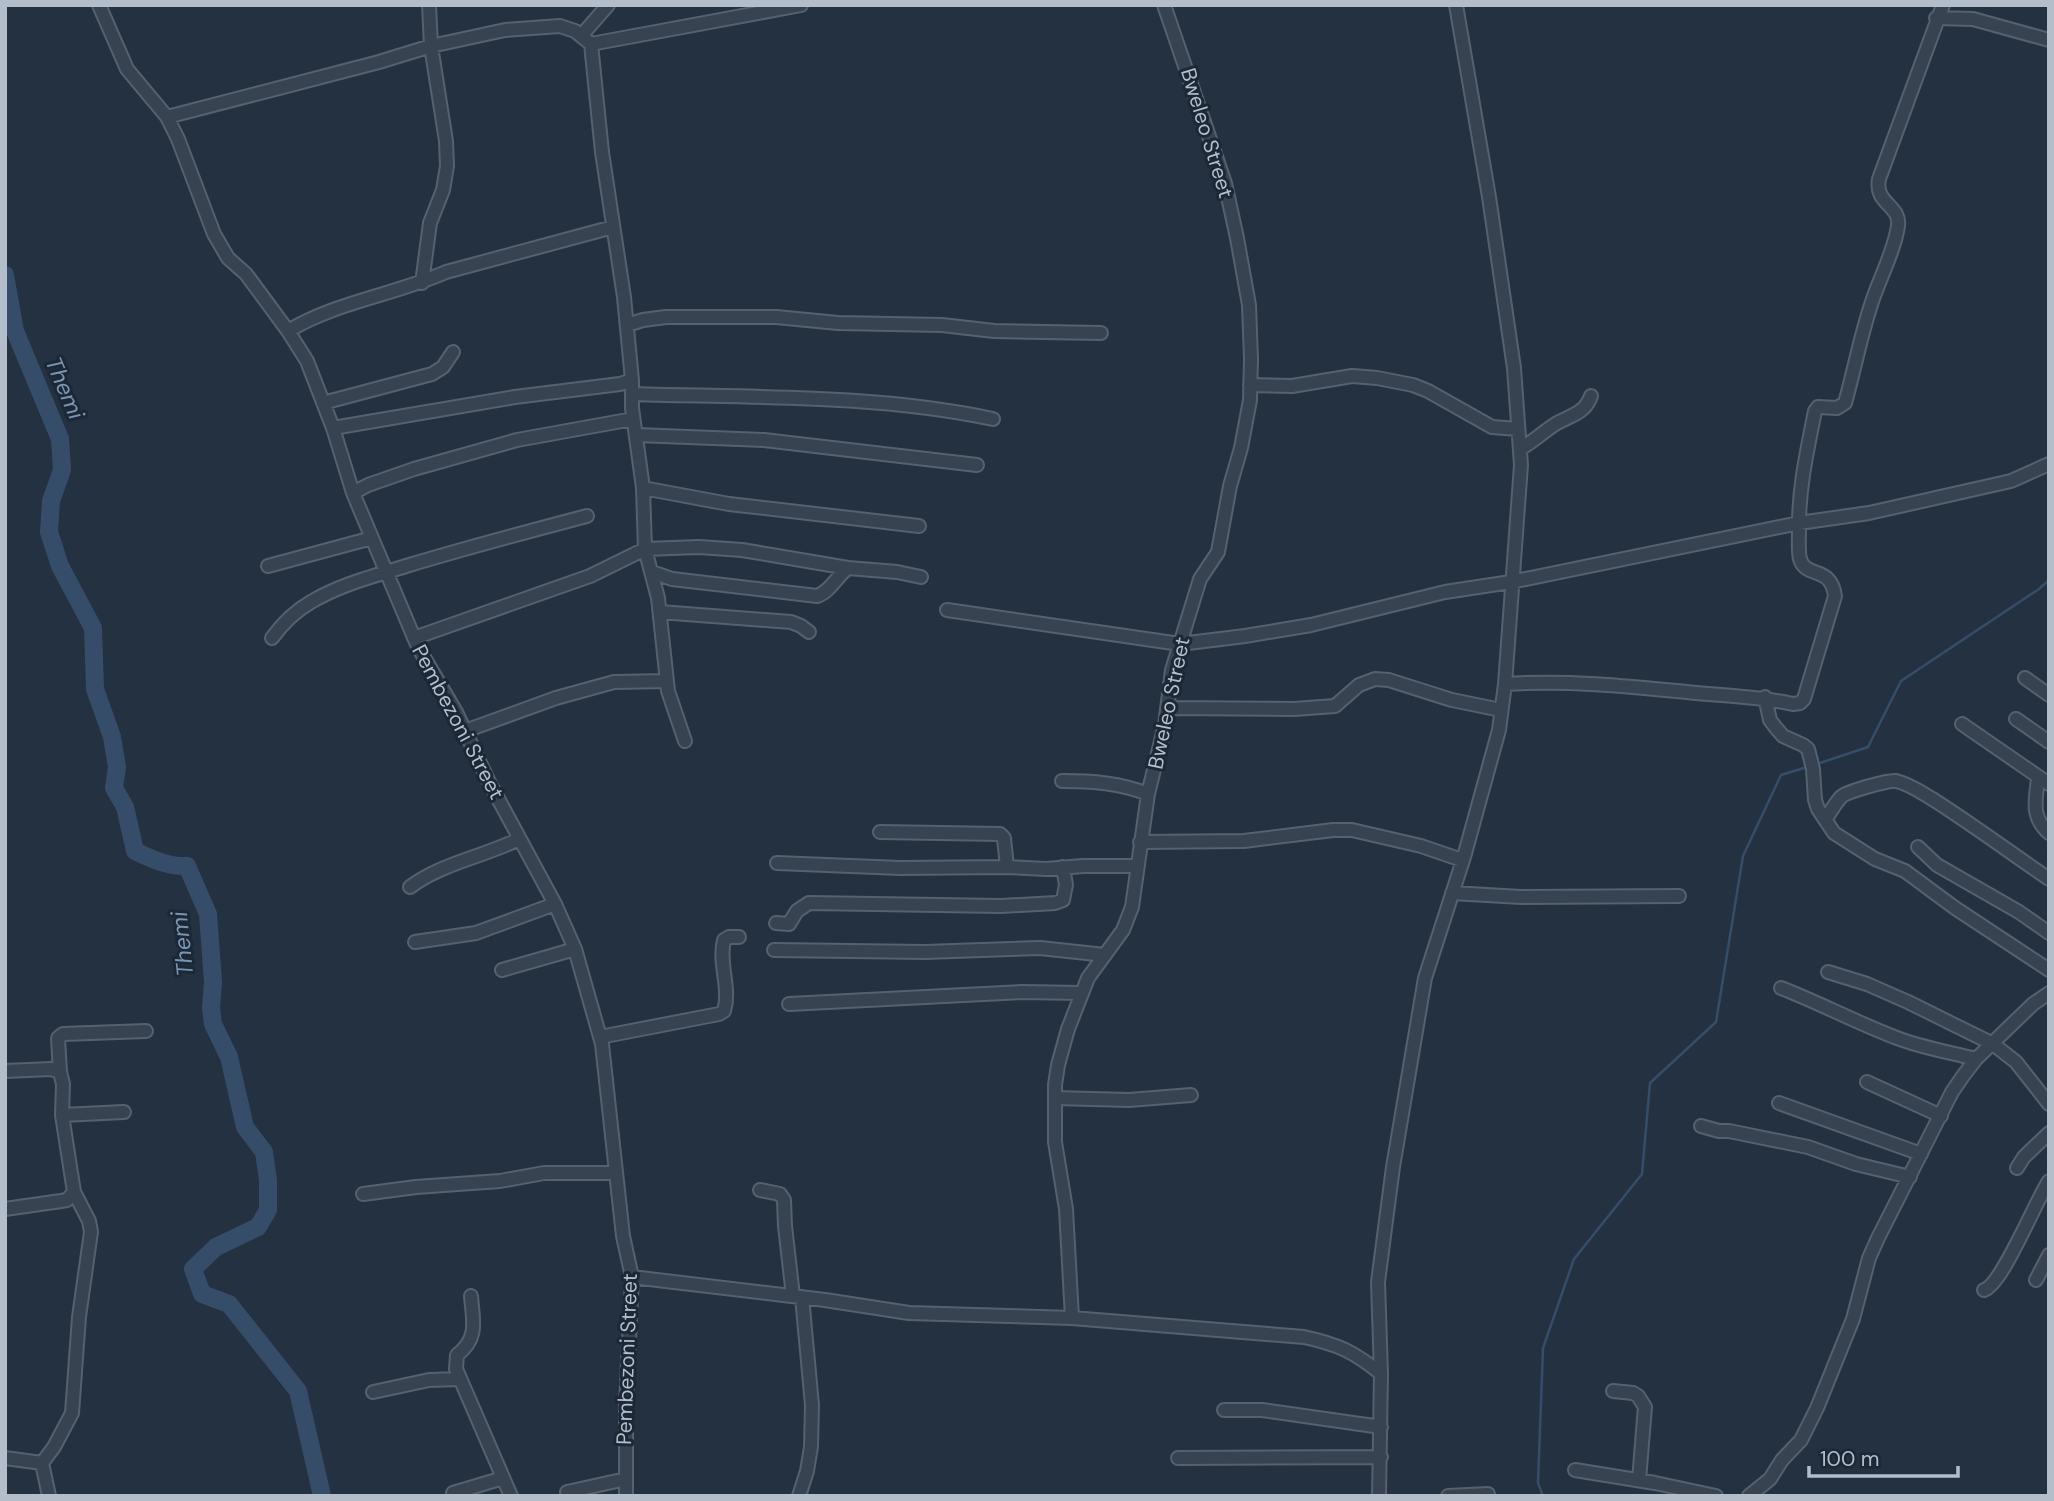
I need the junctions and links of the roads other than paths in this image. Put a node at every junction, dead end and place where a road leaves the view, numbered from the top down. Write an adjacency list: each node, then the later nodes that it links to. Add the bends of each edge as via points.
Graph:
1 (99, 5): 13 (street, Pembezoni Street, via 127,69)
2 (429, 5): 12 (street)
3 (608, 5): 10 (street)
4 (802, 5): 8 (street)
5 (1164, 5): 21 (street, Bweleo Street, via 1225,183 1249,305)
6 (1456, 5): 28 (street, via 1489,197 1514,368)
7 (1943, 5): 9 (street)
8 (763, 9): 10 (street)
9 (1937, 18): 11 (street, via 1973,19); 36 (street, via 1877,189 1896,212 1898,228 1870,308 1845,403 1815,411)
10 (586, 40): 12 (street, via 560,26 505,30); 14 (street)
11 (2049, 40)
12 (431, 46): 13 (street); 15 (street, via 447,166 429,223)
13 (167, 117): 17 (street, Pembezoni Street, via 214,234)
14 (613, 227): 15 (street, via 446,272); 16 (street)
15 (422, 283): 17 (street, via 310,317)
16 (627, 325): 18 (street, via 666,317 776,317); 20 (street)
17 (288, 331): 24 (street, Pembezoni Street, via 307,362)
18 (1101, 333)
19 (453, 352): 24 (street, via 432,374)
20 (632, 380): 22 (street); 27 (street)
21 (1250, 385): 28 (street, via 1377,378 1428,391 1492,427); 51 (street, Bweleo Street, via 1217,552 1200,579)
22 (632, 394): 25 (street); 26 (street, via 889,402)
23 (1591, 396): 30 (street, via 1577,415)
24 (323, 403): 27 (street, Pembezoni Street)
25 (633, 419): 29 (street); 34 (street, via 516,440 414,469)
26 (993, 419)
27 (333, 428): 34 (street, Pembezoni Street)
28 (1518, 429): 30 (street)
29 (637, 435): 31 (street, via 764,440); 33 (street)
30 (1520, 450): 45 (street)
31 (978, 464)
32 (2049, 464): 36 (street, via 1988,487)
33 (643, 488): 37 (street, via 729,504); 39 (street)
34 (354, 493): 38 (street, Pembezoni Street)
35 (587, 516): 42 (street)
36 (1799, 523): 45 (street); 56 (street, via 1800,559 1804,567 1829,579 1833,607 1804,699 1797,704)
37 (919, 526)
38 (372, 538): 40 (street); 42 (street, Pembezoni Street)
39 (645, 549): 41 (street, via 742,550); 43 (street); 50 (street, via 590,576)
40 (268, 566)
41 (848, 568): 43 (street, via 817,596 672,579); 44 (street)
42 (386, 572): 49 (street, via 312,601); 50 (street, Pembezoni Street)
43 (652, 572): 47 (street)
44 (921, 577)
45 (1511, 582): 51 (street, via 1445,592 1311,625); 54 (street)
46 (947, 610): 51 (street)
47 (660, 612): 48 (street, via 791,622); 53 (street)
48 (809, 632)
49 (272, 638)
50 (414, 638): 61 (street, Pembezoni Street)
51 (1180, 644): 57 (street, Bweleo Street)
52 (2025, 678): 55 (street)
53 (667, 681): 61 (street, via 614,682); 62 (street)
54 (1505, 684): 56 (street, via 1596,683); 58 (street)
55 (2049, 695)
56 (1765, 698): 67 (street, via 1776,728 1808,749 1815,800)
57 (1167, 708): 58 (street, via 1325,708 1376,679); 66 (street, Bweleo Street)
58 (1501, 710): 73 (street)
59 (2016, 719): 63 (street)
60 (1962, 724): 65 (street)
61 (465, 731): 70 (street, Pembezoni Street)
62 (685, 741)
63 (2049, 742)
64 (1062, 781): 66 (street, via 1113,783)
65 (2043, 781): 69 (street, via 2034,811)
66 (1149, 794): 71 (street, Bweleo Street)
67 (1826, 820): 78 (street, via 1848,792 1895,781 1947,808); 91 (street, via 1839,837 1905,871)
68 (880, 832): 76 (street, via 1000,834)
69 (2049, 833)
70 (519, 839): 79 (street, via 429,873); 82 (street, Pembezoni Street)
71 (1140, 842): 73 (street, via 1244,841 1352,830); 75 (street, Bweleo Street)
72 (1918, 847): 84 (street, via 1937,865)
73 (1462, 860): 80 (street)
74 (777, 863): 76 (street)
75 (1136, 866): 77 (street); 89 (street, Bweleo Street, via 1128,919)
76 (1007, 867): 77 (street)
77 (1063, 867): 83 (street, via 1066,894 1055,903 809,903 789,925)
78 (2049, 879)
79 (410, 887)
80 (1452, 893): 81 (street); 129 (street, via 1425,978 1393,1167 1378,1282)
81 (1679, 896)
82 (555, 904): 86 (street, via 477,933); 87 (street, Pembezoni Street)
83 (776, 923)
84 (2049, 933)
85 (739, 937): 98 (street, via 724,940 724,1011)
86 (415, 942)
87 (575, 948): 90 (street); 98 (street, Pembezoni Street)
88 (774, 950): 89 (street, via 1040,948)
89 (1105, 955): 94 (street, Bweleo Street)
90 (502, 970)
91 (2049, 970)
92 (1828, 972): 99 (street, via 1909,1002)
93 (1781, 988): 100 (street, via 1900,1040)
94 (1082, 993): 96 (street); 105 (street, Bweleo Street, via 1058,1065)
95 (2049, 993): 99 (street)
96 (789, 1004)
97 (146, 1031): 102 (street, via 62,1034 57,1046)
98 (600, 1037): 115 (street, Pembezoni Street)
99 (1993, 1044): 100 (street); 107 (street, via 2015,1062)
100 (1976, 1059): 110 (street)
101 (5, 1071): 102 (street)
102 (60, 1072): 109 (street)
103 (1867, 1082): 110 (street)
104 (1191, 1095): 105 (street, via 1129,1100)
105 (1055, 1098): 128 (street, Bweleo Street)
106 (1779, 1103): 113 (street)
107 (2049, 1104)
108 (124, 1112): 109 (street)
109 (62, 1115): 119 (street)
110 (1941, 1116): 113 (street)
111 (1702, 1126): 116 (street, via 1808,1147)
112 (2049, 1133): 114 (street)
113 (1921, 1154): 116 (street)
114 (2017, 1168)
115 (615, 1173): 120 (street, via 533,1174); 123 (street, Pembezoni Street)
116 (1910, 1177): 153 (street, via 1873,1249 1853,1319 1801,1440 1770,1479)
117 (2049, 1181): 125 (street, via 1999,1276)
118 (760, 1190): 127 (street, via 780,1194 784,1200)
119 (74, 1192): 121 (street, via 68,1200); 138 (street, via 90,1232 72,1413)
120 (363, 1194)
121 (5, 1209)
122 (2049, 1255): 124 (street)
123 (632, 1277): 127 (street); 141 (street, Pembezoni Street)
124 (2036, 1280)
125 (1984, 1290)
126 (471, 1296): 130 (street, via 472,1338 455,1361)
127 (798, 1296): 128 (street, via 922,1314); 149 (street, via 812,1405 807,1471)
128 (1072, 1318): 129 (street, via 1304,1337 1342,1346)
129 (1381, 1374): 134 (street)
130 (460, 1379): 132 (street, via 429,1380); 140 (street)
131 (1613, 1391): 142 (street, via 1633,1393 1644,1407)
132 (373, 1392)
133 (1224, 1410): 134 (street, via 1282,1412)
134 (1381, 1427): 135 (street)
135 (1381, 1457): 137 (street); 150 (street)
136 (5, 1458): 138 (street)
137 (1178, 1458)
138 (42, 1462): 146 (street)
139 (1575, 1471): 142 (street)
140 (503, 1478): 144 (street); 147 (street)
141 (626, 1479): 143 (street); 148 (street, Pembezoni Street)
142 (1639, 1480): 152 (street)
143 (567, 1492)
144 (453, 1493)
145 (1488, 1494): 151 (street)
146 (50, 1496)
147 (511, 1496)
148 (626, 1496)
149 (799, 1496)
150 (1379, 1496)
151 (1448, 1496)
152 (1716, 1496)
153 (1749, 1496)

